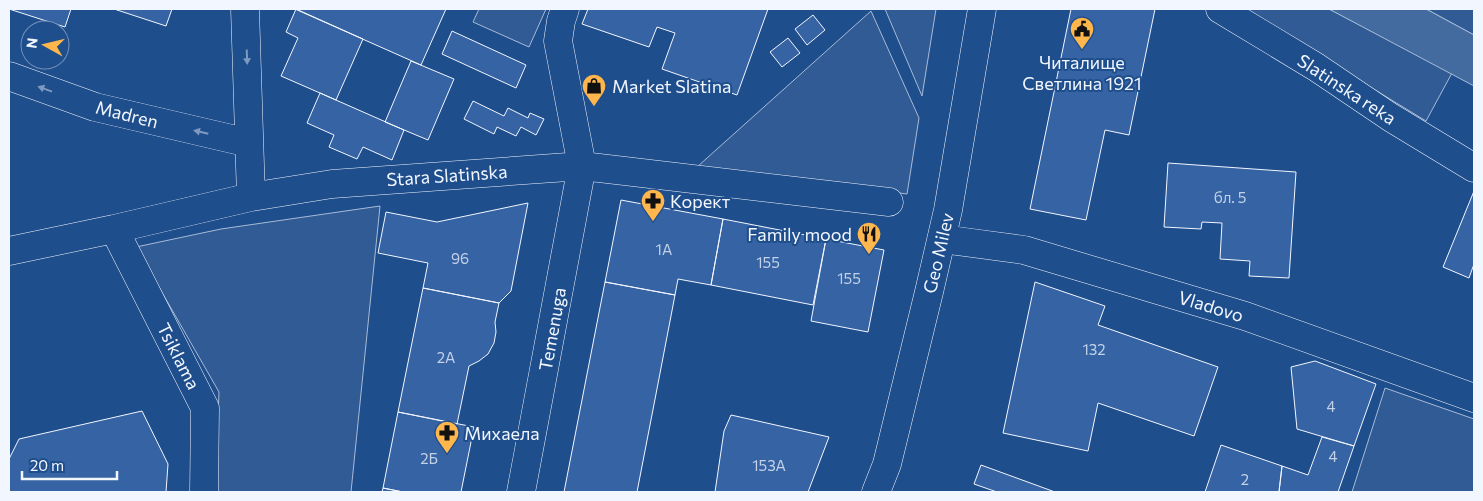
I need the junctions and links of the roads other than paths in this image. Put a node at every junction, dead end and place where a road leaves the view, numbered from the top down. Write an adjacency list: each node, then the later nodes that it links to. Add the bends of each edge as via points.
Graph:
1 (245, 9): 6 (street, one-way to 6)
2 (565, 9): 7 (street, via 558,41)
3 (982, 9): 12 (street, Geo Milev)
4 (1220, 9): 8 (street, Slatinska reka)
5 (9, 76): 6 (street, Madren, one-way to 5, via 95,107)
6 (249, 143): 9 (street)
7 (582, 166): 9 (street, Stara Slatinska, via 340,183); 10 (street, Stara Slatinska); 16 (street, Temenuga)
8 (1474, 168)
9 (251, 197): 11 (street, Stara Slatinska)
10 (890, 202)
11 (114, 229): 13 (street, Stara Slatinska); 15 (street, Tsiklama, via 205,408)
12 (942, 239): 14 (street, Vladovo, via 1024,250 1245,316); 17 (street, Geo Milev, via 887,464)
13 (9, 252)
14 (1474, 398)
15 (204, 492)
16 (521, 492)
17 (876, 492)

